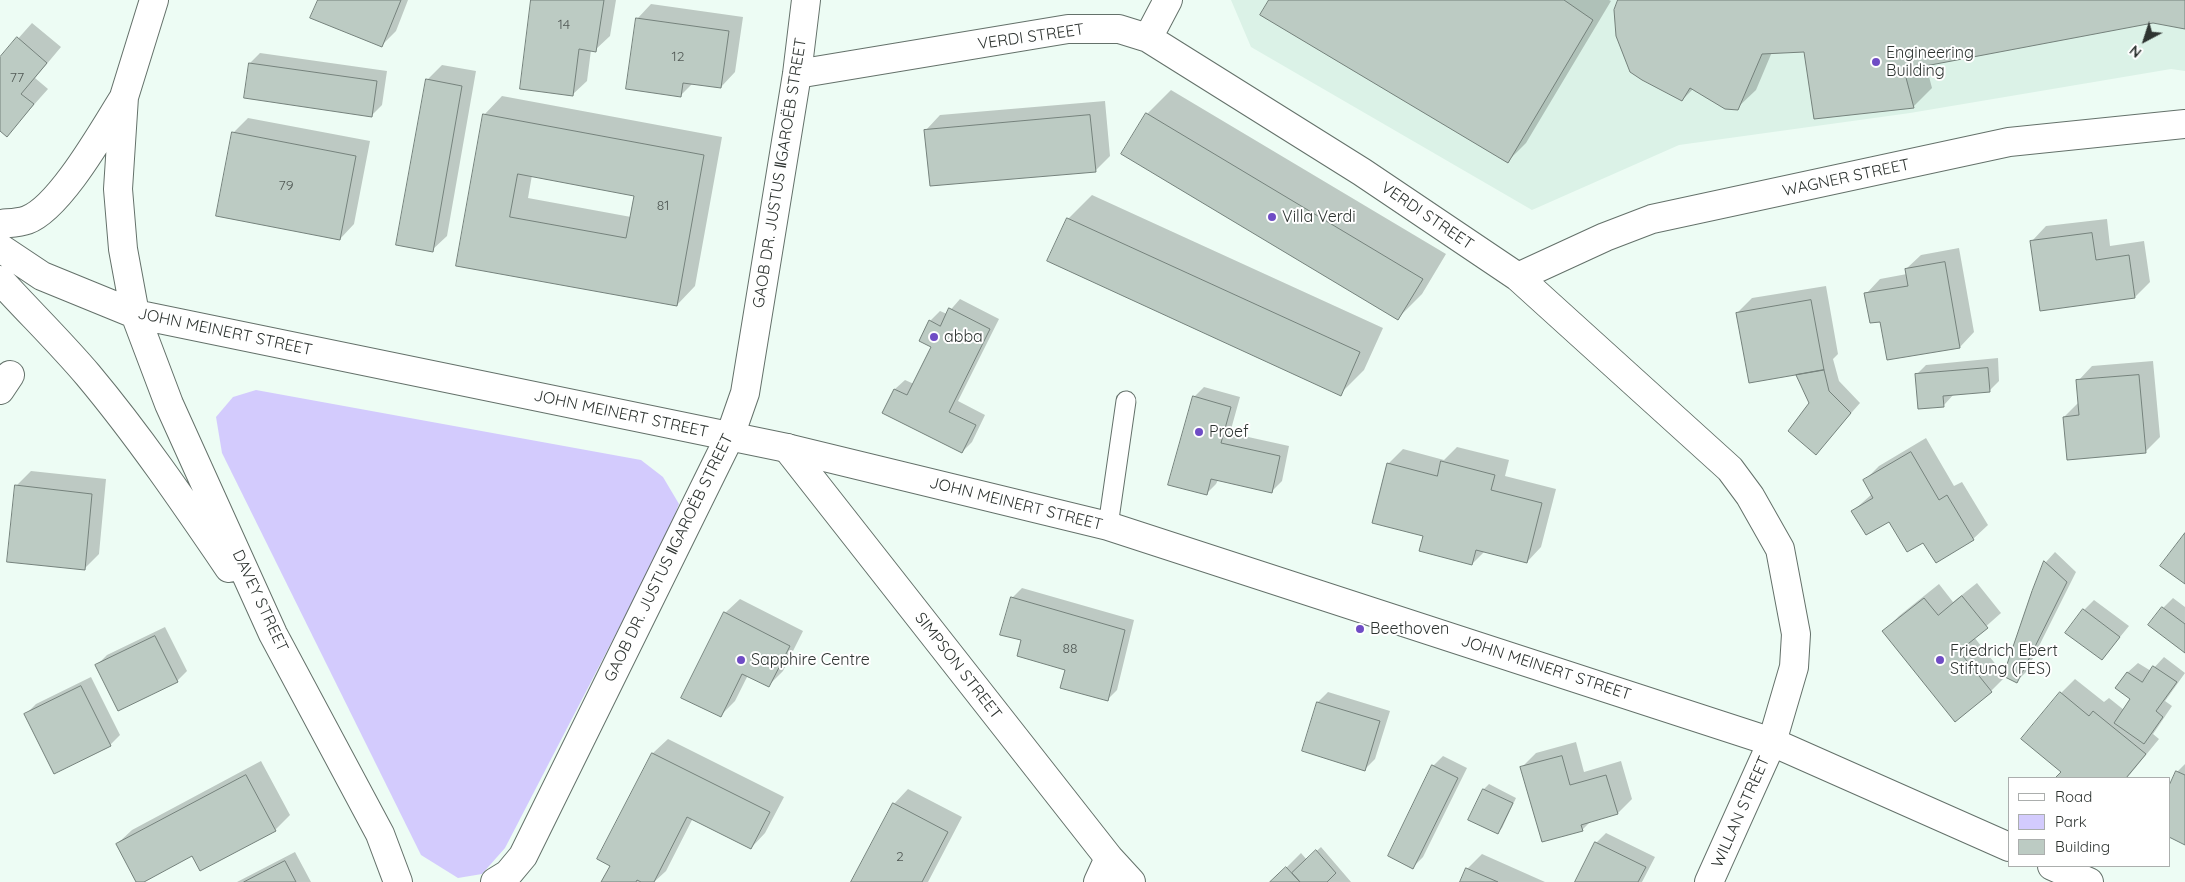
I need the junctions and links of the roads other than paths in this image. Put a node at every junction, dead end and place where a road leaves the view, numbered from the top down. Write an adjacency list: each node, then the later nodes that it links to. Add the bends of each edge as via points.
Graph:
1 (154, 0): 6 (street)
2 (806, 0): 5 (street, GAOB DR. JUSTUS ǁGAROËB STREET)
3 (1168, 0): 4 (street)
4 (1148, 38): 5 (street, VERDI STREET, via 1119,29 1068,29); 10 (street, VERDI STREET, via 1362,172)
5 (797, 74): 14 (street, GAOB DR. JUSTUS ǁGAROËB STREET, via 745,393)
6 (124, 97): 8 (street, via 52,202 27,220); 12 (street, DAVEY STREET, via 118,189 123,249)
7 (2185, 124): 10 (street, WAGNER STREET, via 2009,142 1652,219)
8 (0, 224)
9 (0, 248): 12 (street, JOHN MEINERT STREET, via 42,276)
10 (1518, 277): 18 (street, VERDI STREET, via 1730,470 1750,496 1780,549 1796,634 1794,667)
11 (0, 280): 17 (street, via 87,374 162,470)
12 (135, 314): 14 (street, JOHN MEINERT STREET); 17 (street, DAVEY STREET, via 169,404)
13 (1126, 401): 16 (lane)
14 (730, 436): 15 (street, JOHN MEINERT STREET); 23 (street, GAOB DR. JUSTUS ǁGAROËB STREET, via 523,856 508,874)
15 (787, 448): 16 (street, JOHN MEINERT STREET); 21 (street, SIMPSON STREET)
16 (1108, 526): 18 (street, JOHN MEINERT STREET)
17 (274, 634): 22 (street, DAVEY STREET, via 380,834)
18 (1772, 742): 19 (street, JOHN MEINERT STREET); 25 (street, WILLAN STREET)
19 (2008, 847)
20 (2054, 867): 26 (street)
21 (1104, 870): 24 (street, SIMPSON STREET)
22 (398, 882)
23 (495, 882)
24 (1131, 882)
25 (1709, 882)
26 (2089, 882)

